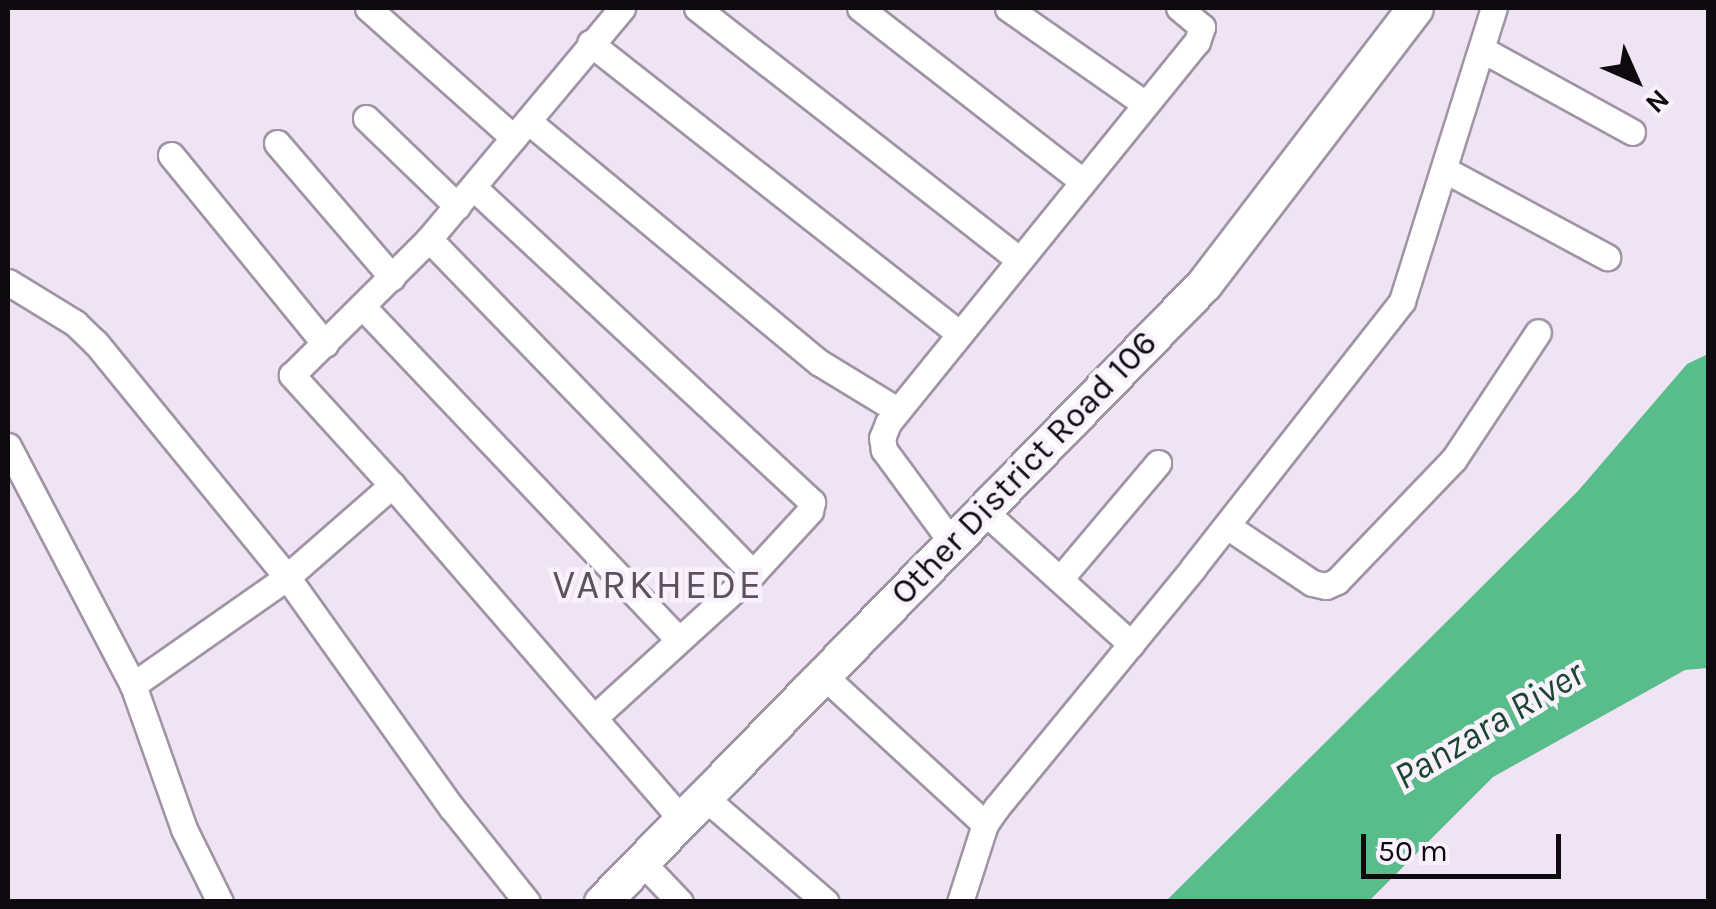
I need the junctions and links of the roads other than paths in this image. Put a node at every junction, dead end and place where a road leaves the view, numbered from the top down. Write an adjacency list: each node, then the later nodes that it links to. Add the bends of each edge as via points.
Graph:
1 (368, 8): 12 (street)
2 (697, 8): 21 (street)
3 (860, 8): 17 (street)
4 (1008, 8): 10 (street)
5 (1180, 8): 10 (street, via 1202,27 1197,42)
6 (1415, 8): 32 (main road, Other District Road 106, via 1204,284)
7 (1494, 8): 9 (street)
8 (602, 21): 12 (street); 26 (street)
9 (1483, 50): 13 (street); 16 (street)
10 (1145, 104): 17 (street)
11 (366, 118): 18 (street)
12 (521, 129): 18 (street); 28 (street, via 820,363)
13 (1632, 132)
14 (277, 143): 22 (street)
15 (172, 155): 27 (street)
16 (1447, 170): 20 (street); 33 (street, via 1402,301)
17 (1082, 181): 21 (street)
18 (465, 196): 19 (street); 35 (street, via 812,502)
19 (429, 239): 22 (street); 35 (street)
20 (1607, 258)
21 (1018, 260): 26 (street)
22 (392, 277): 24 (street)
23 (8, 282): 36 (street, via 96,343)
24 (362, 306): 27 (street); 38 (street)
25 (1538, 332): 33 (street, via 1454,459 1337,581 1312,583)
26 (958, 334): 28 (street)
27 (324, 344): 31 (street, via 292,375)
28 (898, 410): 34 (street, via 882,438 884,450)
29 (8, 446): 41 (street)
30 (1158, 463): 37 (street)
31 (392, 485): 36 (street); 42 (street)
32 (985, 512): 34 (main road, Other District Road 106); 37 (street)
33 (1227, 526): 39 (street)
34 (953, 544): 40 (main road, Other District Road 106)
35 (753, 572): 38 (street)
36 (286, 577): 41 (street); 47 (street)
37 (1060, 579): 39 (street)
38 (679, 640): 42 (street)
39 (1132, 644): 44 (street)
40 (824, 676): 43 (main road, Other District Road 106); 44 (street)
41 (133, 684): 46 (street, via 184,828)
42 (595, 717): 43 (street)
43 (692, 807): 45 (main road, Other District Road 106); 50 (street)
44 (985, 824): 51 (street)
45 (640, 860): 48 (main road, Other District Road 106); 49 (street)
46 (220, 902)
47 (527, 902)
48 (602, 902)
49 (680, 902)
50 (826, 902)
51 (960, 902)

